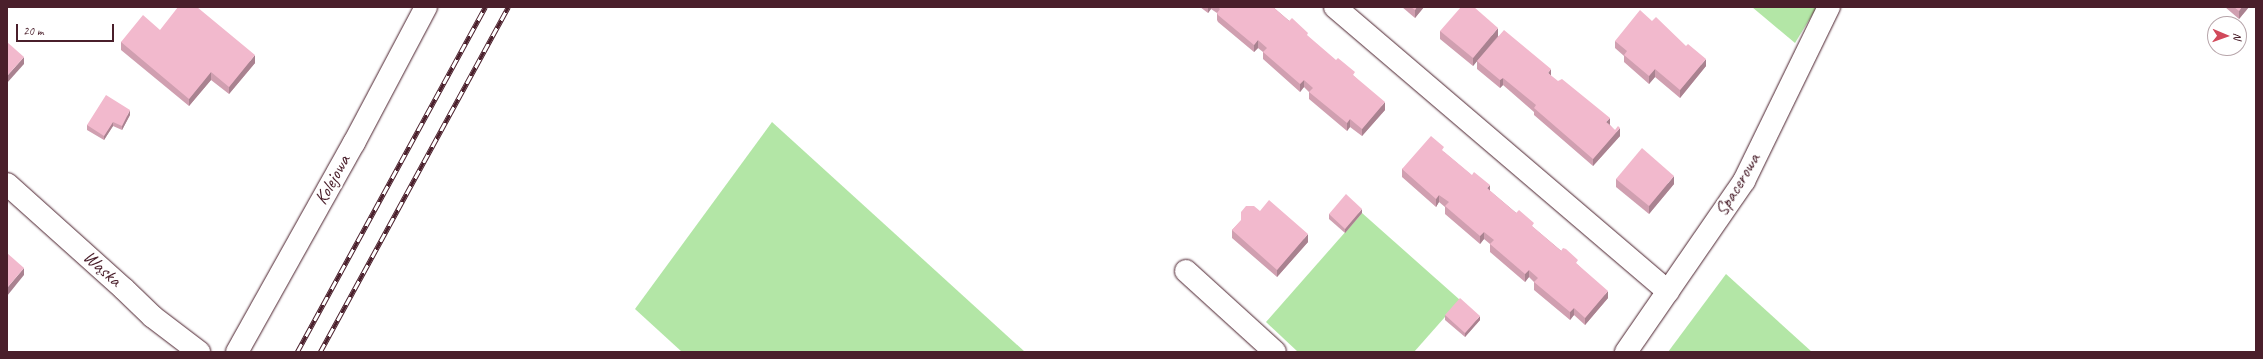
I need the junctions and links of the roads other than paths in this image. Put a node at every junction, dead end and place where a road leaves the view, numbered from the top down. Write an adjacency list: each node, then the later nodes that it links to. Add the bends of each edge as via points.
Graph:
1 (426, 7): 8 (street, Kolejowa, via 354,143)
2 (1335, 7): 6 (street)
3 (1829, 7): 6 (street, Spacerowa, via 1744,181)
4 (7, 184): 7 (street, Wąska, via 153,317)
5 (1186, 271): 9 (street)
6 (1668, 291): 10 (street, Spacerowa)
7 (199, 352)
8 (237, 352)
9 (1275, 352)
10 (1626, 352)

